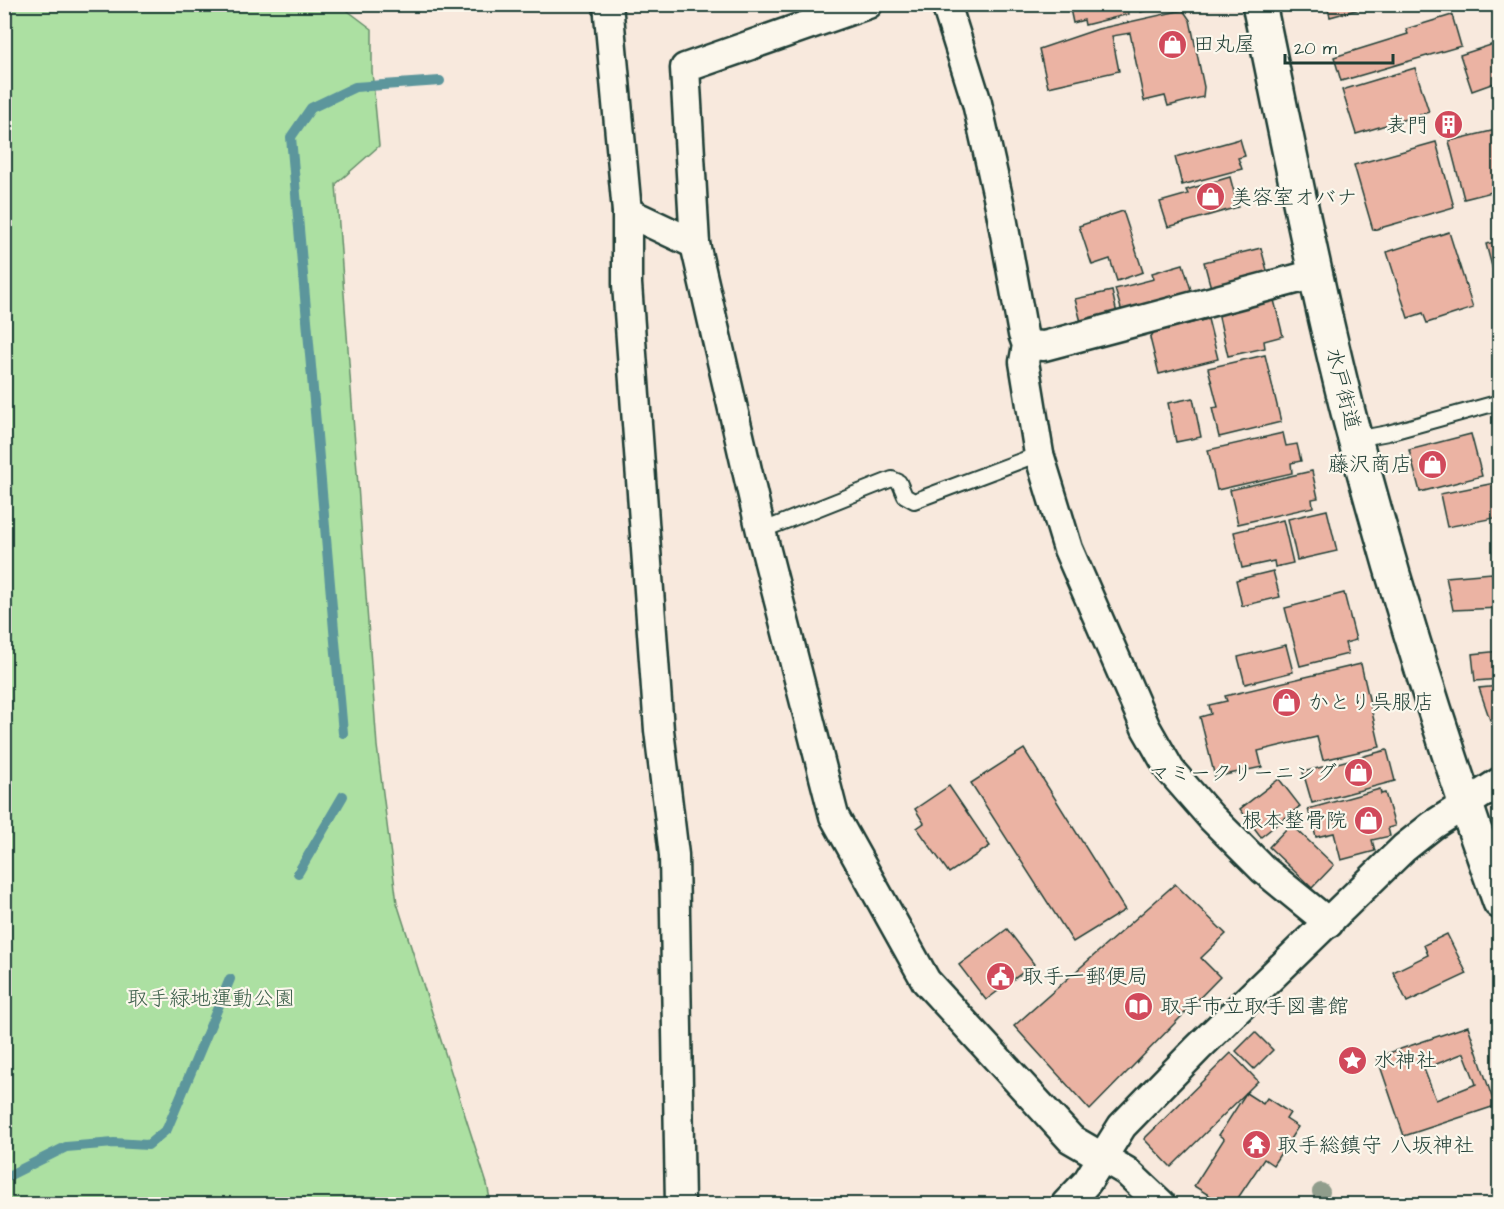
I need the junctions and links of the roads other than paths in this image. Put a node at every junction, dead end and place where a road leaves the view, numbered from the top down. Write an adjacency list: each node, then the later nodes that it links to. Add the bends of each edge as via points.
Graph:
1 (608, 4): 5 (street)
2 (868, 4): 6 (street, via 685,68)
3 (946, 4): 8 (street, via 977,103)
4 (1259, 4): 7 (main road, 水戸街道)
5 (627, 212): 6 (street); 18 (street, via 627,284 657,706 674,855)
6 (695, 244): 12 (street)
7 (1316, 274): 8 (street, via 1044,346); 10 (main road, 水戸街道)
8 (1027, 345): 11 (street, via 1024,362)
9 (1500, 402): 10 (lane)
10 (1356, 439): 14 (main road, 水戸街道)
11 (1039, 454): 12 (lane, via 914,501 892,479); 16 (street, via 1068,549 1146,728 1170,770 1264,870)
12 (761, 531): 17 (street, via 834,816 926,981 1071,1139)
13 (1500, 782): 14 (street)
14 (1465, 805): 15 (main road, 水戸街道); 16 (street, via 1404,848)
15 (1500, 902)
16 (1329, 923): 17 (street, via 1122,1126)
17 (1102, 1157): 19 (street, via 1087,1182); 20 (street, via 1126,1171)
18 (680, 1204)
19 (1066, 1204)
20 (1161, 1204)

